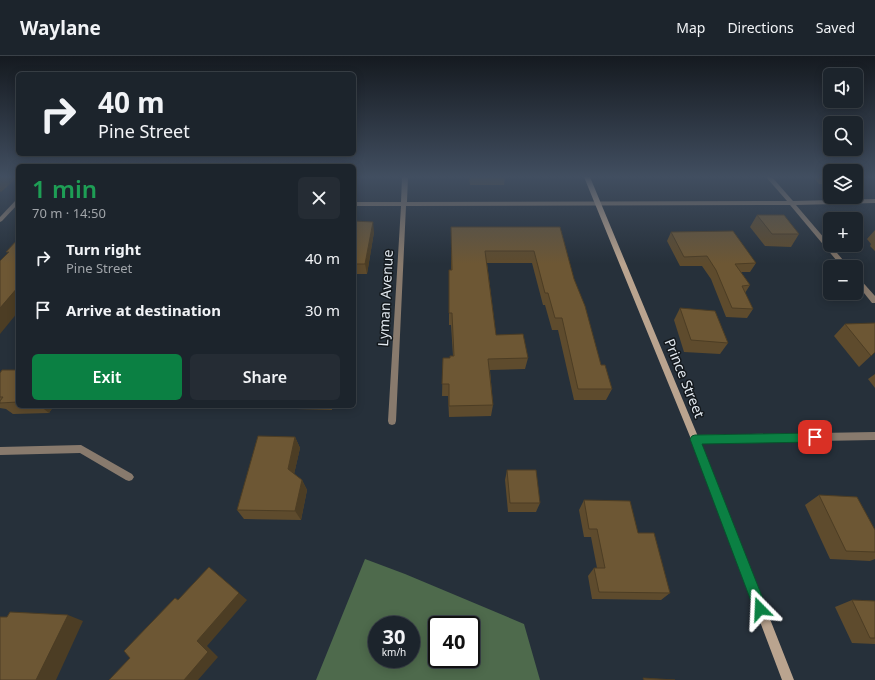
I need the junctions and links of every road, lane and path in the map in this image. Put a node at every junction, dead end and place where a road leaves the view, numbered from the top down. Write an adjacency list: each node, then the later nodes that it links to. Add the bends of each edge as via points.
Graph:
1 (404, 206): 11 (street, Lyman Avenue)
2 (599, 206): 13 (street, Prince Street)
3 (795, 206): 8 (street)
4 (0, 208): 5 (street)
5 (11, 208): 6 (street); 7 (street)
6 (16, 208)
7 (0, 220)
8 (840, 260)
9 (863, 287): 10 (street)
10 (875, 301)
11 (392, 421)
12 (875, 436): 13 (street)
13 (695, 439): 16 (street, Prince Street)
14 (0, 451): 15 (street, via 81,449)
15 (129, 477)
16 (788, 680)

